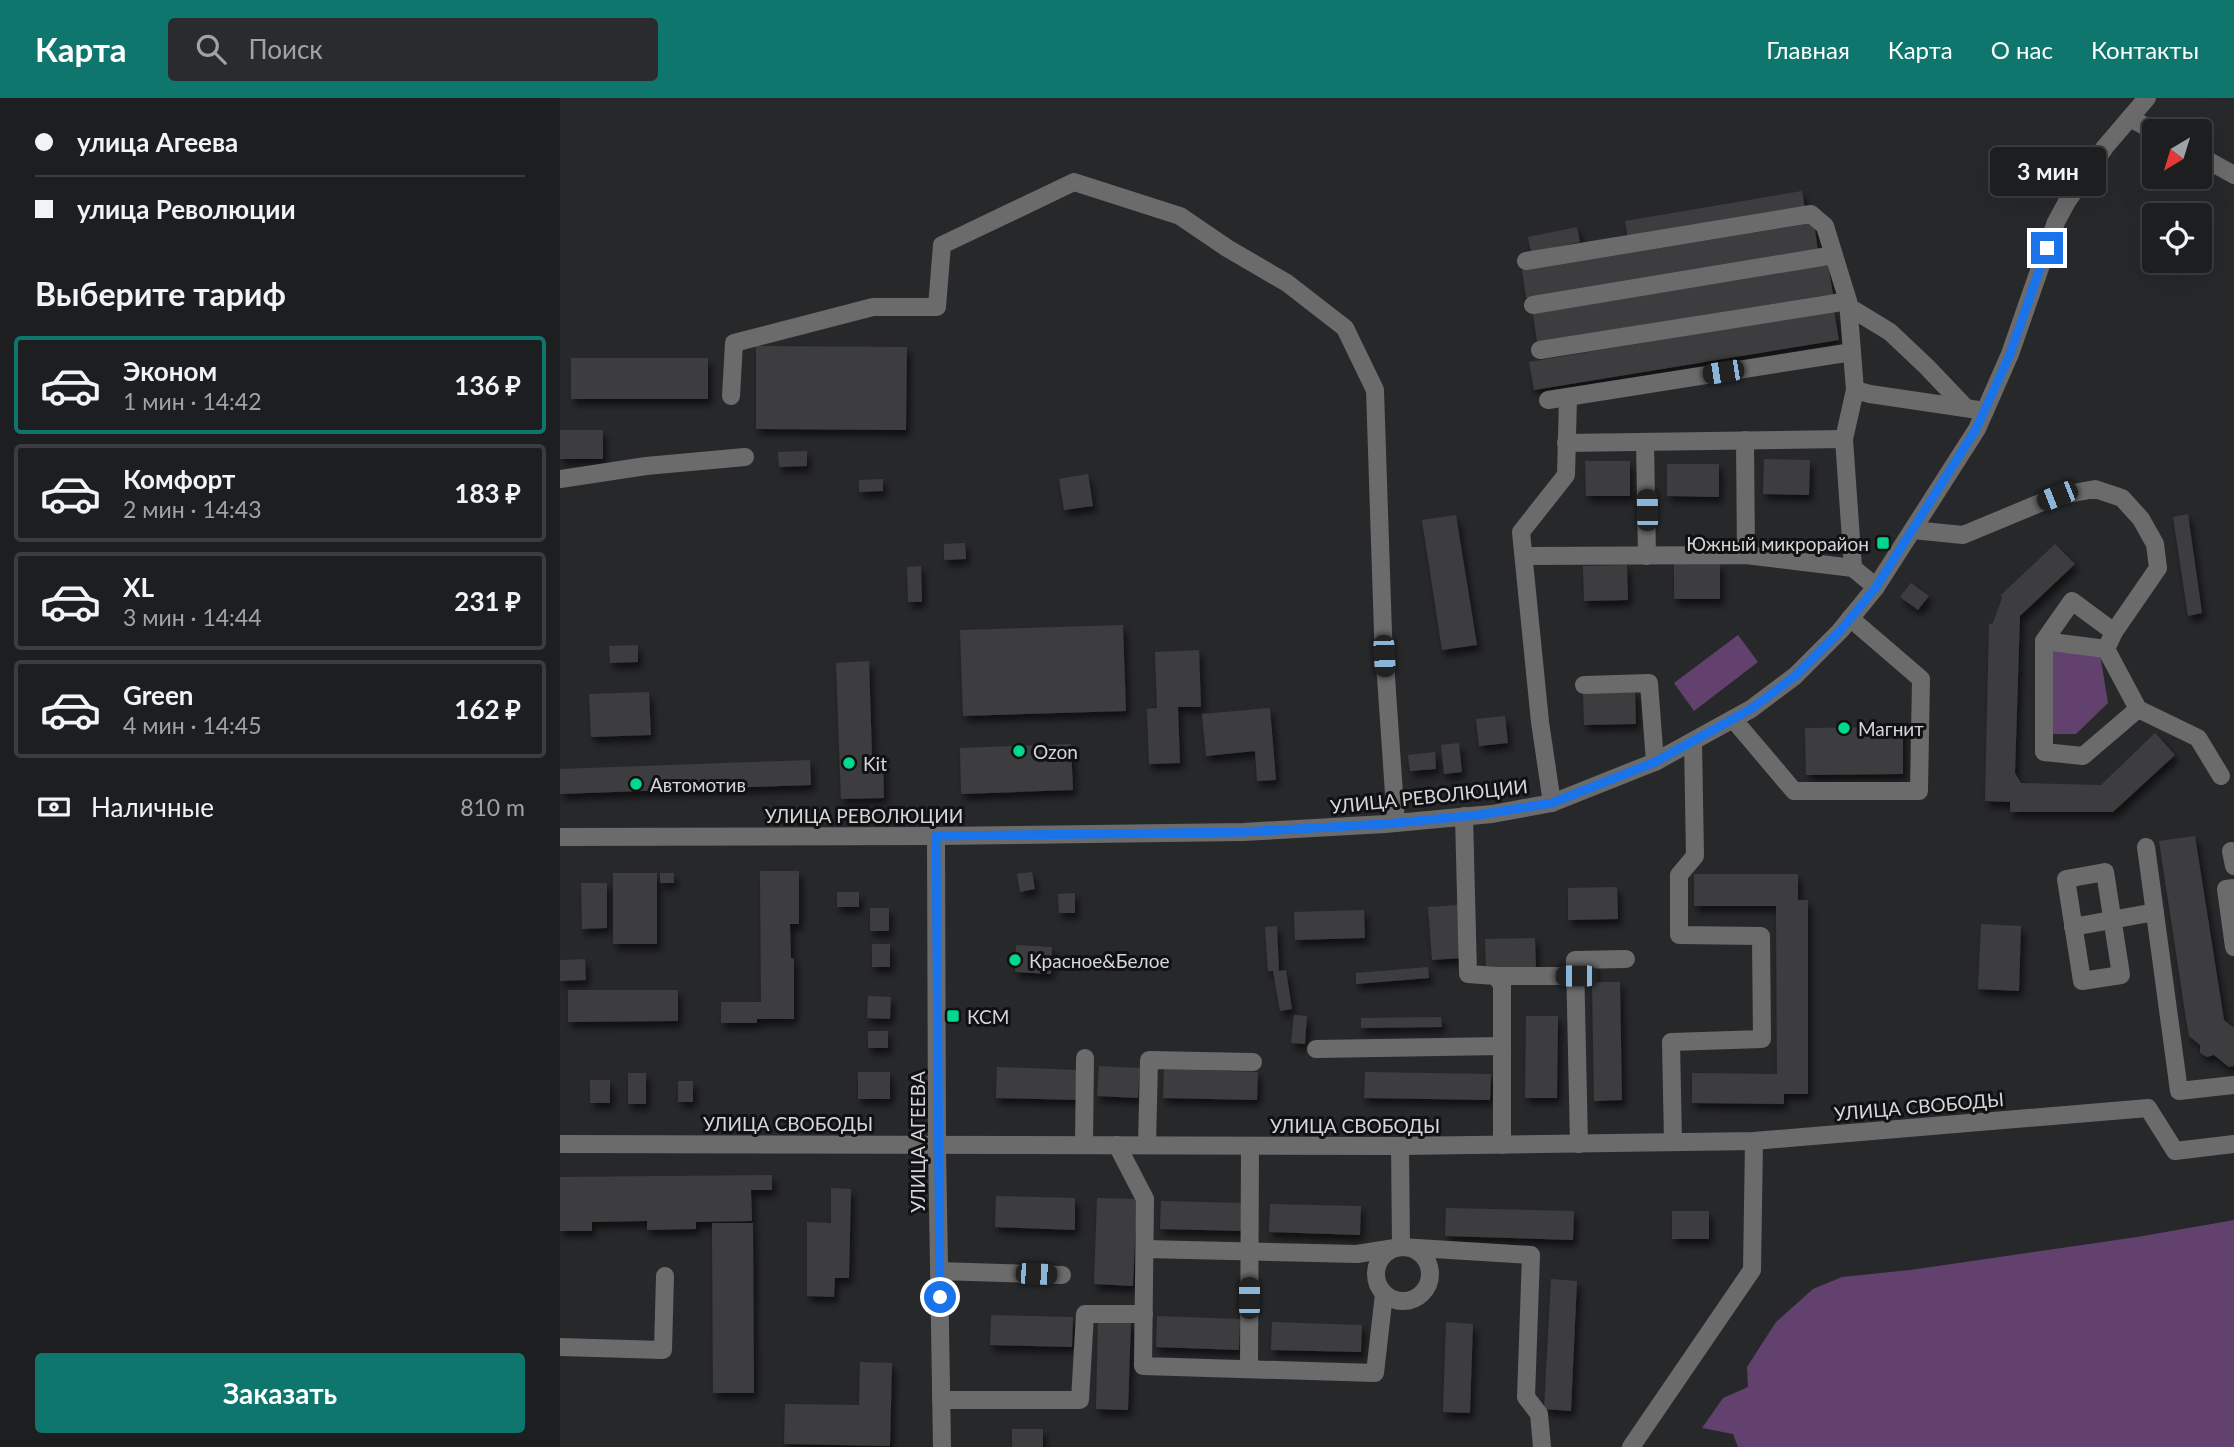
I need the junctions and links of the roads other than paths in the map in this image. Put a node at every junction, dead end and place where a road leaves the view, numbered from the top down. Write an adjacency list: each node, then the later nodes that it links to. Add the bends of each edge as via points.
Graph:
1 (2147, 98): 2 (street, УЛИЦА РЕВОЛЮЦИИ)
2 (2130, 118): 3 (street); 17 (street, УЛИЦА РЕВОЛЮЦИИ, via 2105,146 2056,222 2010,354)
3 (2142, 124)
4 (2212, 163): 5 (street)
5 (2234, 175)
6 (1834, 254): 7 (street, via 1825,226 1811,214); 8 (street); 9 (street)
7 (1525, 261)
8 (1848, 304): 10 (street); 11 (street); 16 (street, via 1890,332)
9 (1533, 305)
10 (1540, 350)
11 (1852, 352): 12 (street); 14 (street)
12 (1855, 390): 16 (street); 18 (street)
13 (732, 396): 42 (street, via 734,343 873,307 937,307 942,245 1074,182 1180,216 1287,283 1345,328 1375,390)
14 (1568, 397): 15 (street); 21 (street)
15 (1548, 400)
16 (1966, 408): 17 (street)
17 (1984, 411): 24 (street, УЛИЦА РЕВОЛЮЦИИ)
18 (1844, 439): 19 (street); 28 (street)
19 (1745, 440): 20 (street); 25 (street)
20 (1645, 442): 21 (street); 27 (street)
21 (1566, 443): 26 (street, via 1566,475 1521,532)
22 (745, 457): 23 (street)
23 (560, 479)
24 (1913, 530): 29 (street, УЛИЦА РЕВОЛЮЦИИ); 31 (street, via 1963,535 2057,496 2095,489 2122,498 2155,544 2158,568)
25 (1746, 555): 27 (street); 28 (street)
26 (1524, 556): 27 (street); 40 (street)
27 (1647, 556)
28 (1853, 568): 29 (street)
29 (1876, 587): 30 (street, УЛИЦА РЕВОЛЮЦИИ)
30 (1850, 618): 36 (street, УЛИЦА РЕВОЛЮЦИИ, via 1795,676); 36 (street, via 1921,679 1919,791 1794,791)
31 (2114, 632): 32 (street, via 2072,601); 33 (street)
32 (2044, 641): 33 (street); 35 (street, via 2044,752 2083,756)
33 (2106, 649): 35 (street)
34 (1584, 685): 38 (street, via 1649,683)
35 (2138, 709): 39 (street, via 2198,738)
36 (1733, 719): 37 (street, УЛИЦА РЕВОЛЮЦИИ)
37 (1693, 741): 38 (street, УЛИЦА РЕВОЛЮЦИИ); 60 (street, via 1695,856 1679,876 1679,935 1760,936 1762,1039 1671,1042)
38 (1655, 762): 40 (street, УЛИЦА РЕВОЛЮЦИИ)
39 (2221, 776)
40 (1552, 803): 41 (street, УЛИЦА РЕВОЛЮЦИИ)
41 (1464, 817): 42 (street, УЛИЦА РЕВОЛЮЦИИ); 52 (street, via 1468,974)
42 (1396, 823): 43 (street, УЛИЦА РЕВОЛЮЦИИ, via 1243,832)
43 (936, 836): 44 (street, УЛИЦА РЕВОЛЮЦИИ); 64 (street, УЛИЦА АГЕЕВА)
44 (560, 837)
45 (2146, 847): 47 (street)
46 (2234, 888): 50 (street, via 2226,889)
47 (2155, 912): 48 (street); 58 (street, via 2179,1091)
48 (2112, 920): 49 (street); 49 (street, via 2105,872 2066,878); 49 (street, via 2121,975 2082,981)
49 (2073, 927)
50 (2234, 947)
51 (1626, 959): 53 (street, via 1575,960)
52 (1496, 976): 53 (street); 54 (street, via 1502,985)
53 (1576, 976): 62 (street)
54 (1502, 1046): 55 (street); 68 (street)
55 (1316, 1049)
56 (1084, 1058): 65 (street)
57 (1253, 1062): 67 (street, via 1150,1060)
58 (2234, 1085)
59 (1754, 1141): 60 (street, УЛИЦА СВОБОДЫ); 63 (street, УЛИЦА СВОБОДЫ, via 2148,1108 2175,1151); 84 (street, via 1752,1270)
60 (1673, 1142): 62 (street, УЛИЦА СВОБОДЫ)
61 (560, 1143): 64 (street, УЛИЦА СВОБОДЫ)
62 (1579, 1144): 68 (street, УЛИЦА СВОБОДЫ)
63 (2234, 1144)
64 (937, 1145): 65 (street, УЛИЦА СВОБОДЫ); 74 (street, УЛИЦА АГЕЕВА)
65 (1084, 1145): 66 (street, УЛИЦА СВОБОДЫ)
66 (1117, 1145): 67 (street, УЛИЦА СВОБОДЫ); 72 (street, via 1145,1199)
67 (1147, 1145): 69 (street, УЛИЦА СВОБОДЫ)
68 (1502, 1145): 70 (street, УЛИЦА СВОБОДЫ)
69 (1250, 1146): 70 (street, УЛИЦА СВОБОДЫ); 73 (street)
70 (1400, 1146): 71 (street)
71 (1401, 1247): 73 (street, via 1357,1254); 77 (street, via 1385,1254 1376,1269 1378,1287); 77 (street, via 1425,1258 1429,1284 1409,1301); 83 (street, via 1531,1255 1526,1397 1539,1414)
72 (1145, 1249): 73 (street); 78 (street)
73 (1250, 1251): 80 (street)
74 (939, 1271): 75 (street); 81 (street, УЛИЦА АГЕЕВА)
75 (1062, 1275)
76 (665, 1276): 79 (street, via 663,1350)
77 (1384, 1294): 80 (street, via 1375,1373)
78 (1144, 1314): 80 (street, via 1143,1366); 81 (street, via 1085,1314 1080,1401)
79 (560, 1347)
80 (1249, 1369)
81 (941, 1400): 82 (street, УЛИЦА АГЕЕВА)
82 (942, 1447)
83 (1542, 1447)
84 (1632, 1447)

